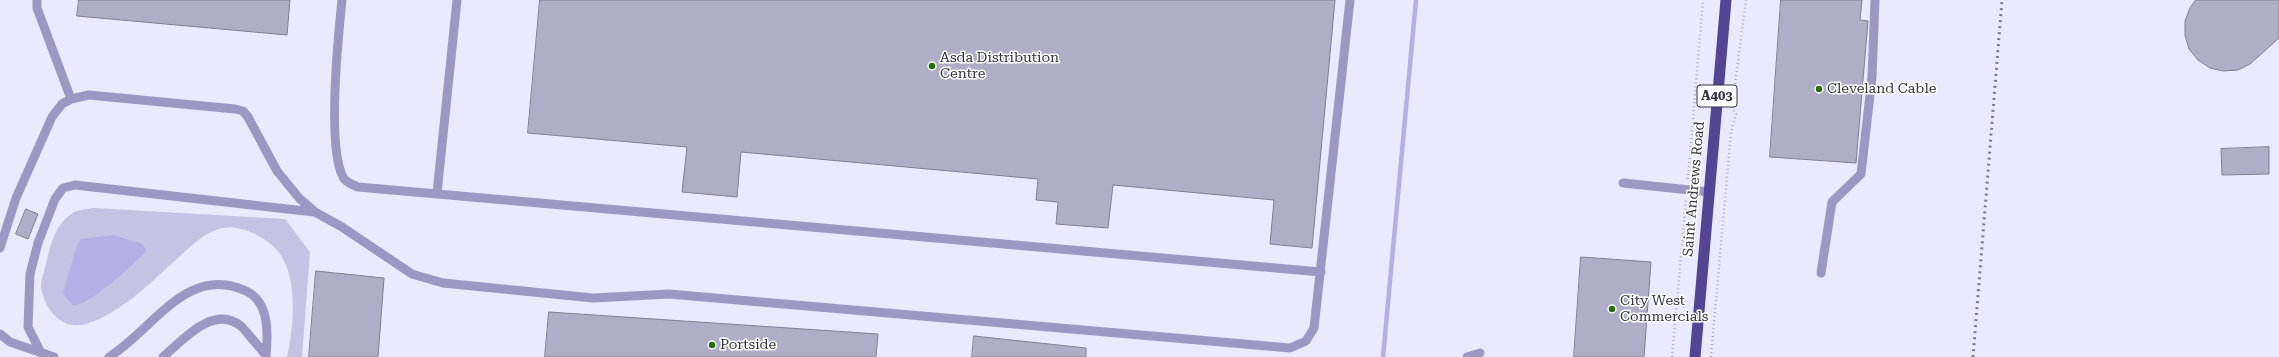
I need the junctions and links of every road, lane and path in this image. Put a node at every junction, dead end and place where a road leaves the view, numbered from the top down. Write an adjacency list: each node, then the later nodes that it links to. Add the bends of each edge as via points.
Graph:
1 (37, 0): 8 (lane, via 37,8)
2 (342, 0): 11 (lane, via 337,49 335,141 339,169 344,180 358,187)
3 (457, 0): 11 (lane)
4 (1350, 0): 14 (lane)
5 (1726, 0): 10 (highway, Saint Andrews Road / A403)
6 (1746, 0): 25 (path, via 1732,108 1736,114 1731,132)
7 (1875, 0): 15 (lane, via 1872,77 1861,174 1832,202)
8 (71, 98): 12 (lane, via 89,95 235,109 243,112 285,184); 13 (lane, via 62,104 52,117 16,198)
9 (1623, 183): 10 (lane)
10 (1709, 192): 24 (highway, Saint Andrews Road / A403)
11 (437, 194): 14 (lane)
12 (315, 212): 14 (lane, via 412,274 443,283 593,298 669,294 1283,348 1299,345 1312,335); 17 (lane, via 75,185 63,188 55,199 38,243 30,274 28,327)
13 (0, 248)
14 (1321, 272)
15 (1822, 272)
16 (0, 334): 17 (lane, via 10,342)
17 (41, 353): 20 (lane)
18 (1480, 353): 23 (lane)
19 (266, 356): 21 (lane, via 266,320 256,298 238,287 209,285 178,298); 22 (lane, via 241,327 228,320 220,320 203,324)
20 (54, 357)
21 (109, 357)
22 (163, 357)
23 (1467, 357)
24 (1695, 357)
25 (1711, 357)

